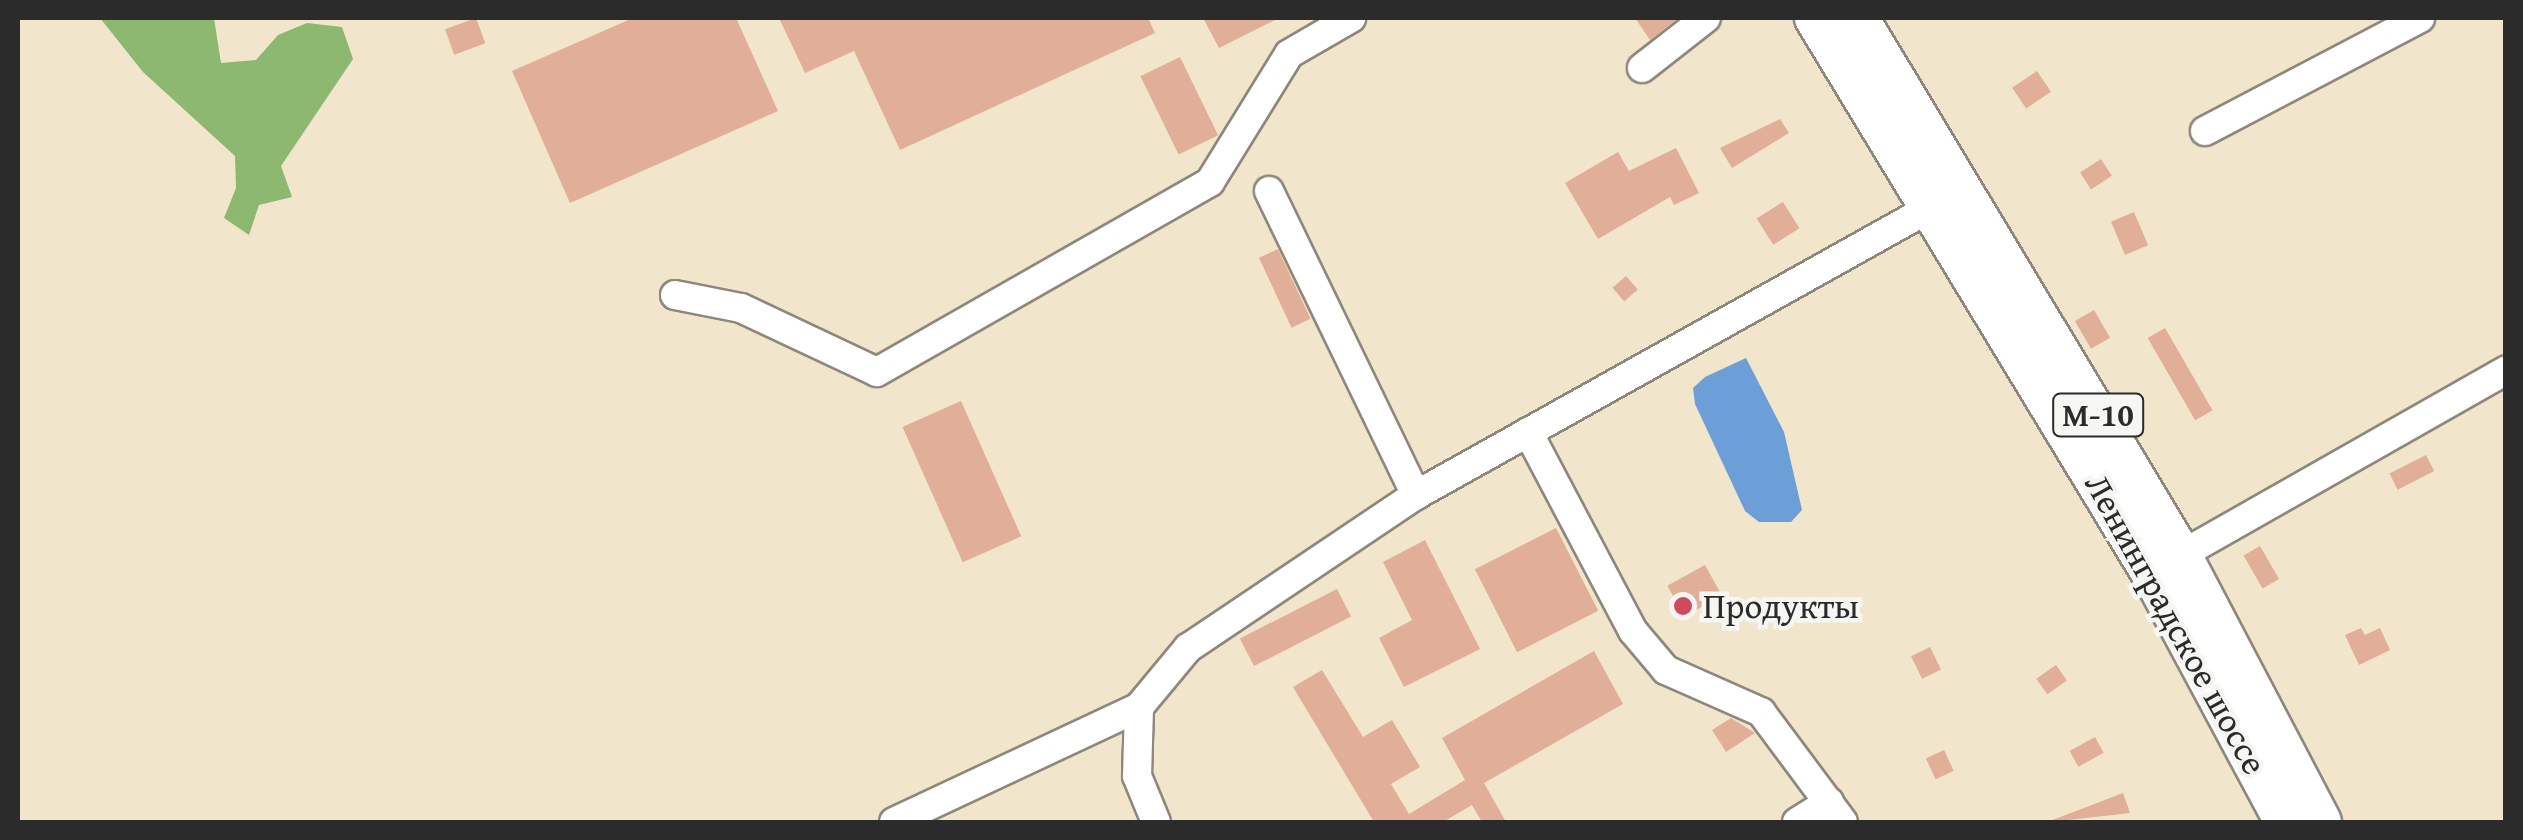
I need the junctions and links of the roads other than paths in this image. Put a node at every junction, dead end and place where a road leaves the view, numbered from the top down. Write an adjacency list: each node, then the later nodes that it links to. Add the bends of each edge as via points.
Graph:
1 (1351, 18): 10 (street, via 1288,54 1210,182 878,372 741,308)
2 (1706, 18): 6 (street)
3 (1815, 18): 9 (highway, Ленинградское шоссе / М-10)
4 (1858, 18): 14 (highway, Ленинградское шоссе / М-10)
5 (2420, 18): 7 (street)
6 (1642, 68)
7 (2205, 132)
8 (1269, 191): 13 (street)
9 (1930, 208): 12 (street); 20 (highway, Ленинградское шоссе / М-10, via 2152,572)
10 (675, 295)
11 (2506, 370): 14 (street)
12 (1528, 432): 13 (street); 16 (street, via 1633,631 1666,670 1761,712)
13 (1416, 495): 15 (street, via 1220,624)
14 (2181, 556): 21 (highway, Ленинградское шоссе / М-10)
15 (1138, 706): 17 (street); 18 (street, via 1138,776)
16 (1836, 812): 19 (street)
17 (894, 822)
18 (1156, 822)
19 (1797, 822)
20 (2285, 822)
21 (2321, 822)

